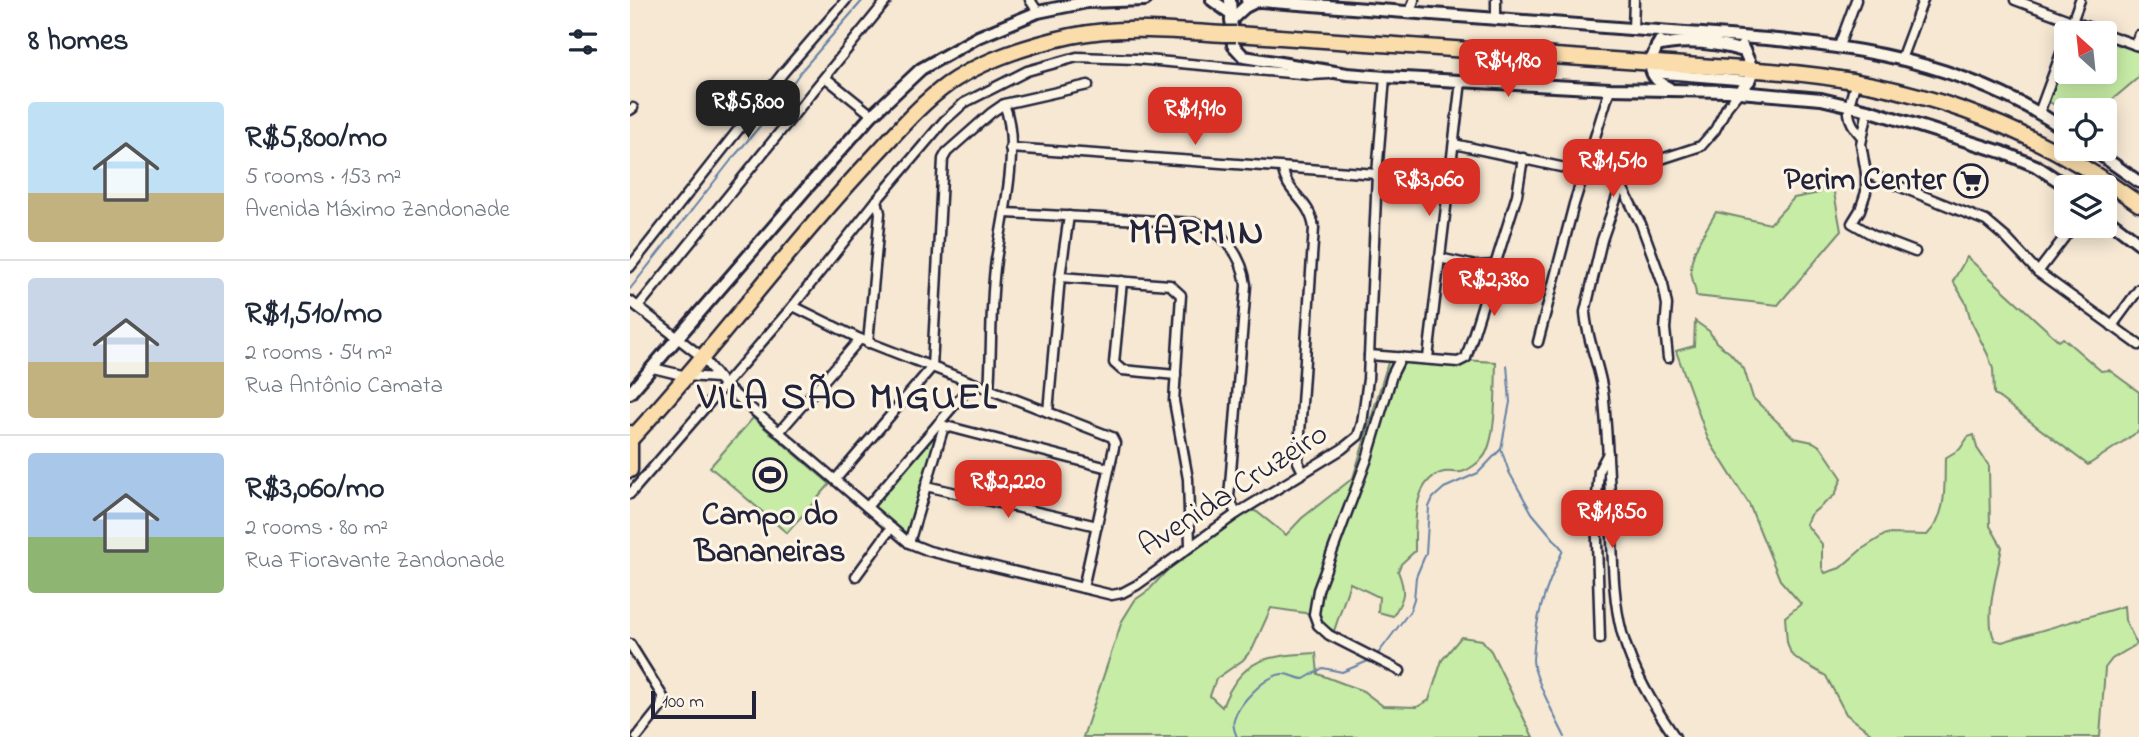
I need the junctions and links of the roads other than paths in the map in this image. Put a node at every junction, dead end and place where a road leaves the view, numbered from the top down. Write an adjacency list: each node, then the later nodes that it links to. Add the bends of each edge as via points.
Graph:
1 (846, 0): 73 (street)
2 (887, 0): 38 (street)
3 (1030, 0): 17 (street)
4 (1144, 0): 17 (street, via 1087,2)
5 (1212, 0): 22 (street)
6 (1230, 0): 22 (street)
7 (1247, 0): 15 (street)
8 (1414, 0): 18 (street)
9 (1496, 0): 19 (street)
10 (1634, 0): 23 (street)
11 (1856, 0): 29 (street)
12 (1923, 0): 32 (street)
13 (2015, 0): 20 (street)
14 (2080, 0): 21 (street)
15 (1257, 1): 16 (street); 22 (street, via 1245,7)
16 (1366, 5): 18 (street)
17 (1038, 12): 49 (street, via 945,54 912,76)
18 (1410, 13): 19 (street)
19 (1496, 19): 23 (street)
20 (2069, 21)
21 (2072, 21)
22 (1231, 29): 33 (highway); 35 (street, via 1244,57); 86 (highway, via 1143,29 1071,36 990,62 950,83 918,109 837,196)
23 (1633, 30): 24 (street)
24 (1667, 32): 25 (street); 30 (street)
25 (1738, 35): 29 (street); 31 (street)
26 (2139, 35): 28 (street)
27 (2118, 38): 28 (street)
28 (2137, 45)
29 (1839, 46): 32 (street)
30 (1657, 47): 31 (street, via 1695,43); 33 (street)
31 (1744, 51): 36 (street)
32 (1900, 59): 48 (street, via 1964,77)
33 (1651, 68): 36 (highway); 43 (street, via 1660,83)
34 (2054, 71): 48 (street)
35 (1347, 74): 37 (street); 63 (street, via 1311,75 1136,59 1077,57 1049,63 964,103)
36 (1751, 76): 39 (highway); 44 (street)
37 (1385, 77): 40 (street); 59 (street, Avenida Cruzeiro)
38 (826, 78): 49 (street); 78 (street)
39 (1856, 80): 46 (street); 64 (highway, via 1938,100 2013,130 2071,158)
40 (1461, 81): 42 (street); 52 (street)
41 (1088, 85): 45 (street)
42 (1610, 89): 43 (street); 57 (street)
43 (1672, 89): 44 (street)
44 (1739, 92): 46 (street); 62 (street, via 1701,146 1649,163)
45 (1004, 104): 53 (street); 90 (street, via 943,159)
46 (1849, 105): 47 (street); 51 (street, via 1850,122)
47 (1868, 110): 51 (street); 60 (street, via 2022,159)
48 (2039, 113): 50 (street)
49 (872, 115): 81 (street)
50 (2054, 123)
51 (1862, 137): 58 (street)
52 (1454, 144): 54 (street); 71 (street)
53 (1010, 148): 56 (street); 65 (street)
54 (1523, 158): 57 (street); 72 (street, via 1517,195)
55 (2109, 161): 61 (street)
56 (1283, 169): 59 (street); 107 (street, via 1287,184 1310,210 1314,228 1298,462)
57 (1584, 172): 62 (street); 83 (street)
58 (1866, 173): 70 (street, via 1866,192 1852,223); 74 (street, via 1986,221)
59 (1377, 174): 85 (street, Avenida Cruzeiro)
60 (2054, 178)
61 (2139, 182)
62 (1621, 185): 89 (street, via 1663,284); 104 (street, via 1585,312 1602,380)
63 (877, 200): 79 (street); 82 (street, via 880,213)
64 (2139, 204)
65 (1006, 213): 66 (street); 97 (street, via 996,260)
66 (1069, 216): 75 (street); 112 (street, via 1196,223 1216,232 1237,254 1246,285 1229,498)
67 (2117, 226): 69 (street)
68 (2064, 238): 74 (street)
69 (2139, 243)
70 (1915, 252)
71 (1440, 258): 72 (street); 88 (street)
72 (1490, 266): 88 (street, via 1492,275 1466,358 1458,362)
73 (630, 267)
74 (2038, 272): 80 (street)
75 (1060, 277): 76 (street); 99 (street)
76 (1122, 281): 92 (street, via 1170,285 1180,293); 92 (street, via 1114,363 1122,370)
77 (2139, 289): 80 (street)
78 (634, 304): 81 (street)
79 (793, 306): 82 (street); 96 (street)
80 (2112, 326): 84 (street)
81 (678, 339): 86 (street); 91 (street)
82 (864, 341): 90 (street); 102 (street)
83 (1538, 342)
84 (2139, 345)
85 (1369, 355): 87 (street); 107 (street, Avenida Cruzeiro, via 1358,436)
86 (702, 357): 93 (highway); 94 (street)
87 (1401, 357): 88 (street); 121 (street, via 1318,590 1314,614 1329,635)
88 (1428, 358)
89 (1668, 358)
90 (932, 367): 95 (street); 108 (street)
91 (653, 368): 93 (street); 98 (street)
92 (1177, 374): 116 (street, via 1174,401 1188,479)
93 (686, 376): 94 (street); 103 (highway)
94 (717, 378): 96 (street)
95 (973, 383): 97 (street); 100 (street)
96 (725, 386): 102 (street); 110 (street)
97 (989, 390): 99 (street)
98 (630, 393)
99 (1048, 412): 105 (street, via 1110,436 1115,443)
100 (941, 425): 105 (street); 109 (street); 111 (street)
101 (630, 431): 103 (highway)
102 (779, 432): 108 (street)
103 (630, 440): 106 (highway)
104 (1608, 453): 119 (street, via 1601,462 1596,509); 123 (street, via 1613,565 1622,632 1652,704)
105 (1108, 468): 113 (street)
106 (630, 470)
107 (1303, 472): 112 (street, Avenida Cruzeiro)
108 (835, 480): 111 (street)
109 (926, 486): 113 (street); 115 (street)
110 (630, 494)
111 (867, 508): 114 (street)
112 (1236, 514): 116 (street, Avenida Cruzeiro)
113 (1097, 526): 118 (street)
114 (891, 528): 115 (street); 117 (street)
115 (909, 543): 118 (street)
116 (1190, 545): 118 (street, Avenida Cruzeiro, via 1122,593)
117 (856, 576)
118 (1083, 588)
119 (1600, 639)
120 (630, 644): 122 (street, via 663,697 661,707)
121 (1400, 671)
122 (637, 737)
123 (1675, 737)

